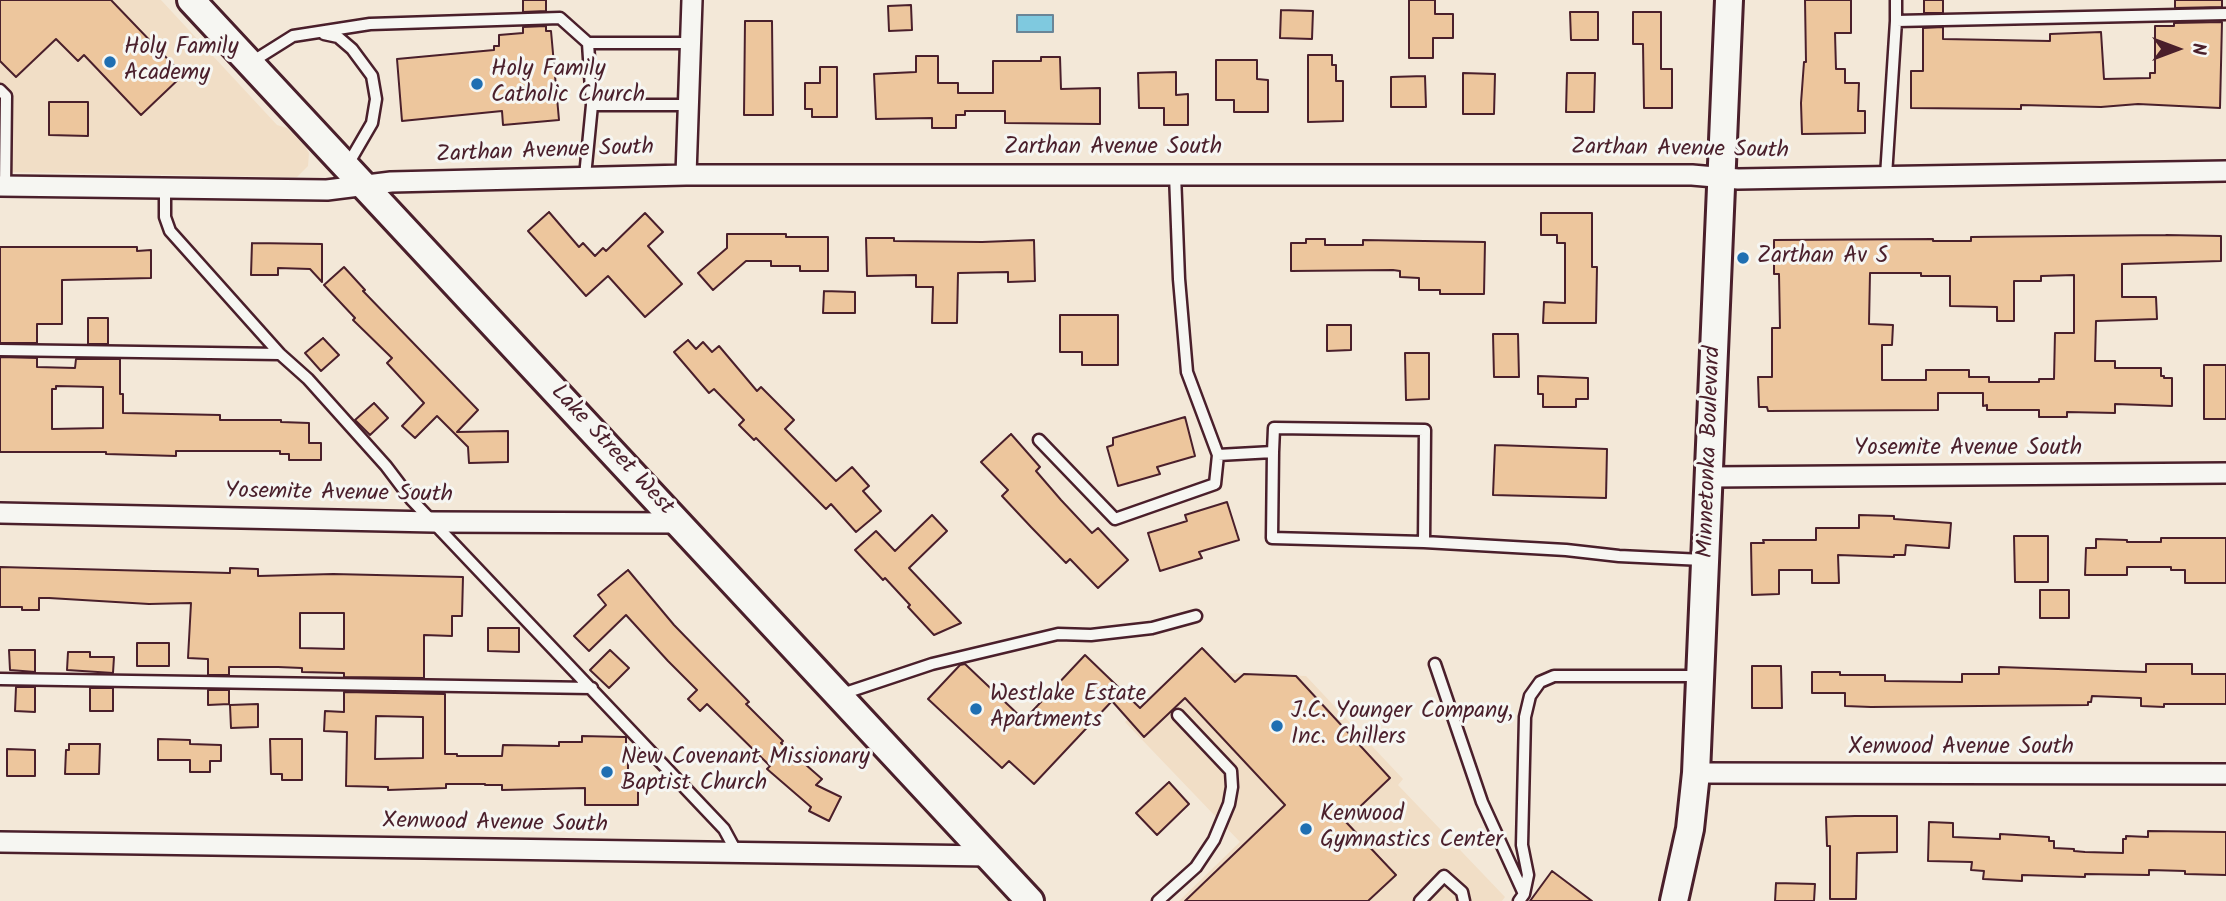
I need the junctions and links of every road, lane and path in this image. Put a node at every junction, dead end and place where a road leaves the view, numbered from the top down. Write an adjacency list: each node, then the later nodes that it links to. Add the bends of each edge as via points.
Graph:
1 (191, 0): 10 (street, Lake Street West)
2 (692, 0): 9 (street)
3 (1730, 0): 20 (street, Minnetonka Boulevard)
4 (1896, 0): 6 (lane)
5 (2226, 14): 6 (lane)
6 (1896, 21): 19 (lane)
7 (318, 33): 8 (lane, via 370,24 559,18); 10 (lane, via 293,36); 17 (lane, via 338,37 372,76 376,99)
8 (588, 43): 9 (lane); 12 (lane)
9 (690, 43): 13 (street)
10 (250, 63): 17 (street, Lake Street West)
11 (0, 90): 21 (lane, via 6,96)
12 (592, 105): 13 (lane); 18 (lane)
13 (688, 105): 16 (street)
14 (2226, 171): 19 (street, Zarthan Avenue South)
15 (1175, 173): 16 (street, Zarthan Avenue South); 20 (street, Zarthan Avenue South); 27 (lane, via 1188,372)
16 (686, 174): 18 (street, Zarthan Avenue South)
17 (356, 176): 18 (street, Zarthan Avenue South, via 391,182); 22 (street, Zarthan Avenue South, via 327,190); 32 (street, Lake Street West)
18 (584, 176)
19 (1886, 176): 20 (street, Zarthan Avenue South)
20 (1722, 178): 29 (street, Minnetonka Boulevard)
21 (2, 186): 22 (street, Zarthan Avenue South)
22 (165, 188): 24 (lane, via 170,231)
23 (0, 349): 24 (lane)
24 (280, 354): 31 (lane, via 308,379)
25 (1039, 440): 27 (lane, via 1115,519 1215,484)
26 (1273, 452): 27 (lane); 33 (lane, via 1272,538); 33 (lane, via 1274,428 1425,430)
27 (1218, 455)
28 (2226, 472): 29 (street, Yosemite Avenue South)
29 (1710, 477): 34 (street, Minnetonka Boulevard)
30 (0, 513): 31 (street, Yosemite Avenue South)
31 (434, 522): 32 (street, Yosemite Avenue South); 39 (lane)
32 (678, 523): 40 (street, Lake Street West)
33 (1424, 542): 34 (lane)
34 (1706, 560): 37 (street, Minnetonka Boulevard)
35 (1196, 616): 40 (lane, via 1152,628 1058,634 932,664)
36 (1435, 664): 47 (lane, via 1482,803)
37 (1701, 676): 42 (street, Minnetonka Boulevard); 47 (lane, via 1554,676 1540,682 1530,696 1525,717 1522,845 1528,875)
38 (0, 679): 39 (lane)
39 (592, 688): 45 (lane, via 724,829)
40 (838, 695): 46 (street, Lake Street West)
41 (1178, 715): 49 (lane, via 1231,771 1232,787 1214,840 1196,867)
42 (1696, 773): 43 (street, Xenwood Avenue South); 52 (street, Minnetonka Boulevard, via 1690,829)
43 (2226, 774)
44 (0, 842): 45 (street, Xenwood Avenue South)
45 (737, 853): 46 (street, Xenwood Avenue South)
46 (989, 856): 48 (street, Lake Street West)
47 (1521, 898)
48 (1031, 901)
49 (1157, 901)
50 (1420, 901): 51 (lane, via 1444,876 1462,892)
51 (1464, 901)
52 (1674, 901)

